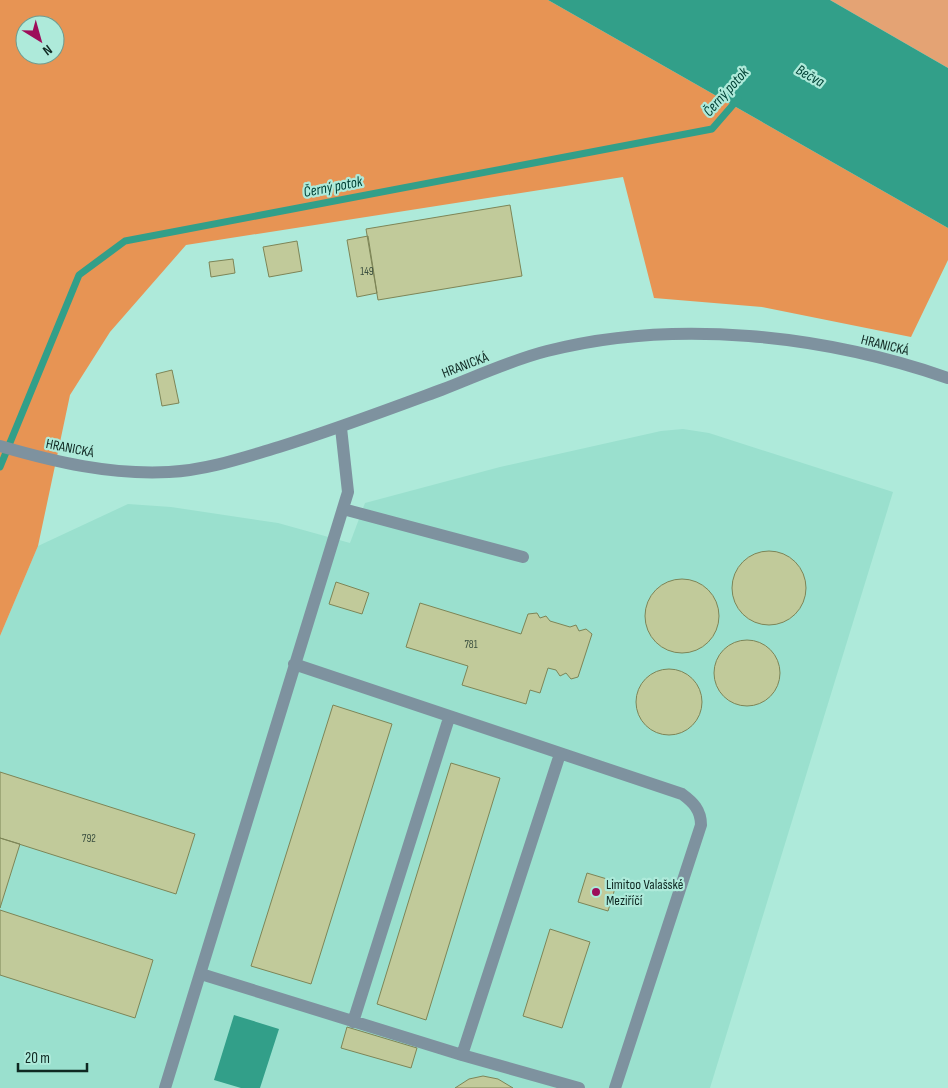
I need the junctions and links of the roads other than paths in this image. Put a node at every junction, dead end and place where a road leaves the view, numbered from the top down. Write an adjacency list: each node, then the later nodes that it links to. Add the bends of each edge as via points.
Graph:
1 (948, 378): 2 (street, HRANICKÁ, via 893,362 784,341 734,335 643,335 608,338 544,352)
2 (342, 428): 3 (street, HRANICKÁ, via 220,465 190,470 111,471 58,463); 4 (street, via 348,492)
3 (0, 446)
4 (344, 509): 5 (street); 6 (street)
5 (523, 557)
6 (294, 664): 7 (street); 9 (street)
7 (449, 718): 8 (street); 10 (street)
8 (560, 754): 11 (street); 15 (street, via 682,794 692,801 701,817)
9 (201, 974): 10 (street); 13 (street)
10 (352, 1022): 11 (street)
11 (462, 1055): 12 (street)
12 (559, 1086): 14 (street)
13 (165, 1088)
14 (579, 1088)
15 (615, 1088)

